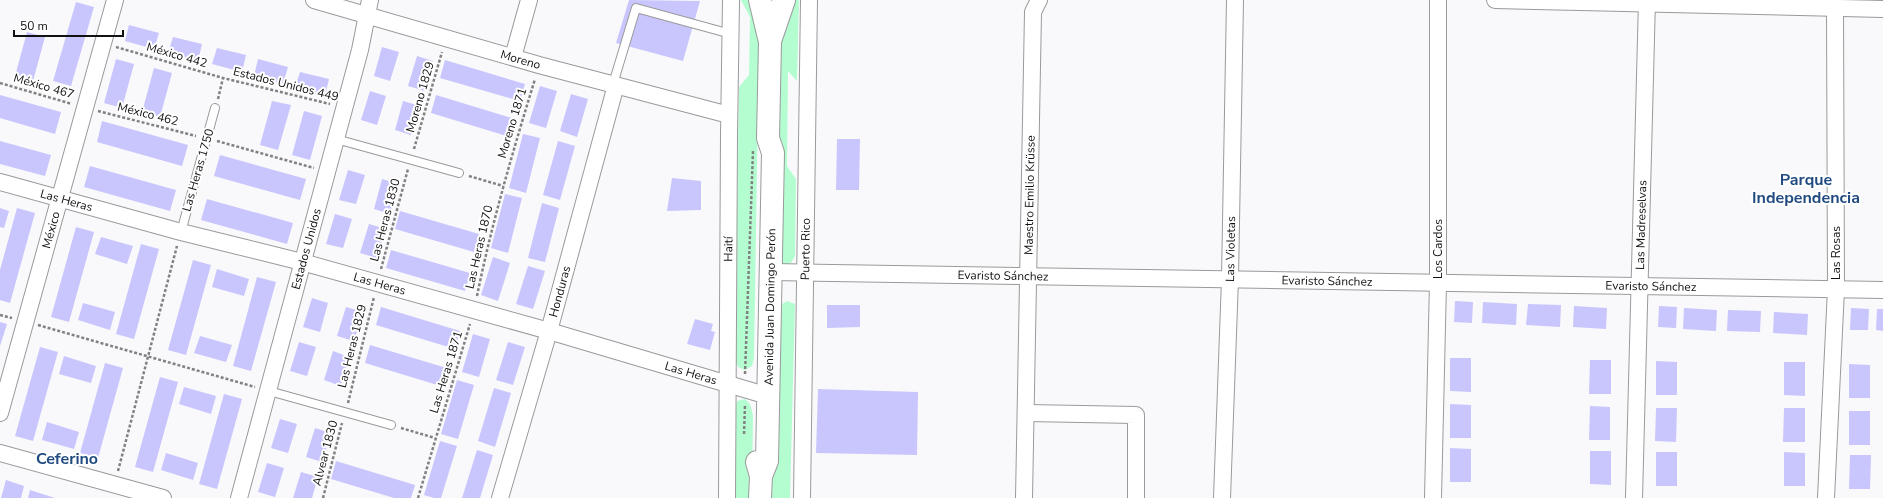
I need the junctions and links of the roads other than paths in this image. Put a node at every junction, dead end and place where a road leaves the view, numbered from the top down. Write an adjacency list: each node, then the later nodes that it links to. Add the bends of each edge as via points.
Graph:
1 (115, 0): 28 (street, México)
2 (314, 0): 16 (street, Moreno)
3 (529, 0): 20 (street)
4 (731, 0): 18 (street, Haití)
5 (760, 0): 19 (main road, Avenida Juan Domingo Perón)
6 (784, 0): 19 (main road, Avenida Juan Domingo Perón)
7 (810, 0): 32 (street, Puerto Rico)
8 (1234, 0): 34 (street, Las Violetas)
9 (1438, 0): 35 (street, Los Cardos)
10 (1495, 0): 11 (street)
11 (1513, 0): 12 (street)
12 (1647, 2): 13 (street); 36 (street, Las Madreselvas)
13 (1766, 3): 14 (street)
14 (1835, 4): 17 (street); 37 (street, Las Rosas)
15 (1036, 6): 33 (street, Maestro Emilio Krüsse)
16 (369, 7): 20 (street, Moreno, via 447,38); 24 (street, Estados Unidos)
17 (1883, 9)
18 (731, 34): 21 (lane, via 636,8); 23 (street, Haití)
19 (770, 42): 25 (main road, Avenida Juan Domingo Perón)
20 (513, 57): 21 (street, Moreno)
21 (614, 84): 23 (street, Moreno); 39 (street, Honduras)
22 (215, 108): 29 (lane, Las Heras 1750)
23 (729, 115): 40 (street, Haití)
24 (336, 139): 26 (lane); 30 (street, Estados Unidos)
25 (760, 142): 31 (main road, Avenida Juan Domingo Perón, via 773,153); 42 (main road, Avenida Juan Domingo Perón, via 762,152)
26 (459, 173)
27 (0, 182): 28 (street, Las Heras)
28 (59, 197): 29 (street, Las Heras); 43 (street, México)
29 (181, 232): 30 (street, Las Heras)
30 (302, 262): 39 (street, Las Heras); 41 (street, Estados Unidos)
31 (771, 272): 32 (street, Evaristo Sánchez); 47 (main road, Avenida Juan Domingo Perón, via 767,461)
32 (805, 272): 33 (street, Evaristo Sánchez); 53 (street, Puerto Rico)
33 (1028, 276): 34 (street, Evaristo Sánchez); 44 (street, Maestro Emilio Krüsse)
34 (1230, 279): 35 (street, Evaristo Sánchez); 56 (street, Las Violetas)
35 (1438, 283): 36 (street, Evaristo Sánchez); 57 (street, Los Cardos)
36 (1640, 286): 37 (street, Evaristo Sánchez); 58 (street, Las Madreselvas)
37 (1836, 289): 38 (street, Evaristo Sánchez); 59 (street, Las Rosas)
38 (1883, 290)
39 (549, 331): 40 (street, Las Heras); 50 (street, Honduras)
40 (727, 384): 42 (street, Las Heras); 51 (street, Haití)
41 (269, 391): 45 (lane); 49 (street, Estados Unidos)
42 (751, 391): 47 (main road, Avenida Juan Domingo Perón, via 756,460)
43 (0, 413)
44 (1026, 414): 54 (street, Maestro Emilio Krüsse); 55 (street, via 1136,415)
45 (392, 425)
46 (0, 453): 48 (street)
47 (761, 476): 52 (main road, Avenida Juan Domingo Perón)
48 (163, 498)
49 (239, 498)
50 (500, 498)
51 (727, 498)
52 (760, 498)
53 (802, 498)
54 (1024, 498)
55 (1136, 498)
56 (1222, 498)
57 (1433, 498)
58 (1634, 498)
59 (1826, 498)

